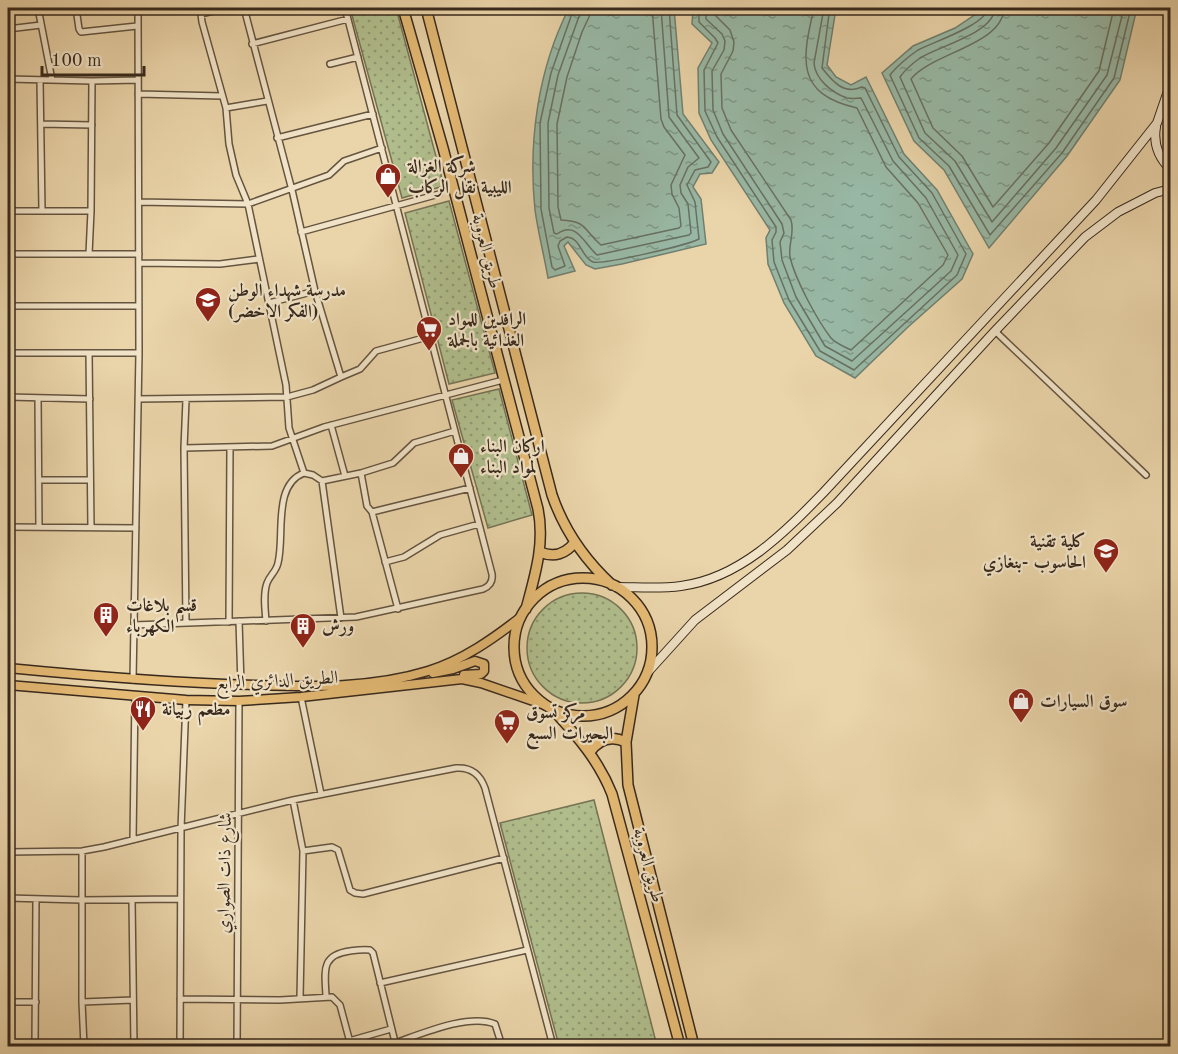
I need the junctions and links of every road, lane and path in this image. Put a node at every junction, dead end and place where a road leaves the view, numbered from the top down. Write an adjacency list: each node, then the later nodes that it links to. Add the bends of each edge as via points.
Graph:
1 (38, 8): 13 (street)
2 (92, 8): 10 (street)
3 (138, 8): 14 (street)
4 (200, 8): 11 (street)
5 (225, 8): 11 (street)
6 (244, 8): 16 (street)
7 (345, 8): 12 (street)
8 (403, 8): 61 (highway, طريق العروبة)
9 (426, 8): 88 (highway, طريق العروبة, via 549,486)
10 (76, 9): 14 (street, via 81,32)
11 (201, 15): 26 (street)
12 (348, 19): 16 (street); 17 (street)
13 (41, 25): 15 (street); 21 (street)
14 (137, 26): 22 (street)
15 (8, 29)
16 (252, 44): 27 (street)
17 (358, 57): 18 (street); 29 (street)
18 (330, 64)
19 (8, 79): 20 (street)
20 (40, 80): 21 (street); 31 (street)
21 (52, 80): 23 (street)
22 (138, 80): 23 (street); 25 (street)
23 (92, 81): 32 (street)
24 (1170, 85): 30 (main road)
25 (138, 94): 26 (street); 39 (street)
26 (222, 96): 28 (street)
27 (267, 101): 28 (street); 33 (street)
28 (225, 108): 40 (street, via 236,175)
29 (373, 114): 33 (street); 34 (street)
30 (1157, 123): 35 (main road, via 1155,143); 91 (main road, via 1057,244 816,500 770,543 737,567 700,582 671,587)
31 (41, 124): 32 (street); 43 (street)
32 (92, 125): 44 (street)
33 (277, 138): 37 (street)
34 (382, 148): 37 (street, via 344,160 329,176); 41 (street)
35 (1170, 169)
36 (1170, 189): 55 (main road, via 1137,201 1104,222)
37 (292, 190): 40 (street); 45 (street)
38 (439, 194): 41 (street)
39 (139, 202): 40 (street); 48 (street)
40 (248, 204): 49 (street)
41 (397, 206): 45 (street); 56 (street)
42 (8, 211): 43 (street)
43 (42, 211): 44 (street)
44 (91, 211): 47 (street)
45 (301, 232): 51 (street)
46 (8, 254): 47 (street)
47 (88, 254): 48 (street)
48 (139, 254): 50 (street)
49 (259, 259): 50 (street, via 220,264); 52 (street)
50 (139, 263): 54 (street)
51 (315, 291): 52 (street); 60 (street)
52 (269, 303): 64 (street)
53 (8, 306): 54 (street)
54 (138, 306): 59 (street)
55 (995, 331): 76 (street); 101 (main road, via 821,519 769,564 707,609)
56 (430, 336): 60 (street, via 376,351 360,369); 62 (street)
57 (8, 353): 58 (street)
58 (89, 353): 59 (street); 66 (street)
59 (139, 353): 67 (street)
60 (341, 377): 64 (street)
61 (503, 380): 62 (street); 89 (highway, طريق العروبة, via 538,508)
62 (446, 394): 69 (street); 70 (street)
63 (8, 397): 65 (street)
64 (287, 397): 68 (street); 71 (street)
65 (38, 398): 66 (street); 78 (street)
66 (90, 399): 79 (street)
67 (138, 399): 68 (street); 87 (street)
68 (186, 400): 72 (street)
69 (331, 425): 71 (street); 77 (street)
70 (455, 431): 75 (street, via 414,443 393,463); 81 (street)
71 (292, 440): 73 (street, via 272,446); 74 (street)
72 (184, 447): 73 (street); 98 (street)
73 (230, 448): 95 (street)
74 (303, 473): 80 (street); 97 (street, via 292,480 284,496 279,561 266,584)
75 (361, 473): 77 (street); 82 (street, via 367,506)
76 (1146, 475)
77 (345, 476): 80 (street)
78 (39, 480): 79 (street); 85 (street)
79 (90, 480): 86 (street)
80 (322, 481): 94 (street)
81 (470, 488): 82 (street); 83 (street)
82 (372, 512): 90 (street)
83 (479, 524): 90 (street, via 440,535 404,557); 92 (street, via 492,574 489,586)
84 (8, 527): 85 (street)
85 (39, 527): 86 (street)
86 (91, 527): 87 (street)
87 (136, 528): 99 (street)
88 (575, 542): 89 (highway, via 562,553); 91 (highway, طريق العروبة)
89 (540, 552): 93 (highway, طريق العروبة)
90 (385, 562): 92 (street)
91 (614, 586): 93 (highway, via 588,579 564,581 542,592); 101 (highway, via 634,601 649,627)
92 (398, 609): 94 (street)
93 (524, 613): 102 (main road, الطريق الدائري الرابع, via 475,650); 112 (highway, via 514,640 516,665 527,688)
94 (340, 618): 97 (street)
95 (229, 621): 96 (street); 98 (street)
96 (239, 621): 97 (street); 106 (street)
97 (266, 621)
98 (186, 623): 99 (street)
99 (134, 625): 103 (street)
100 (8, 668): 103 (main road, الطريق الدائري الرابع)
101 (647, 673): 107 (highway)
102 (417, 674): 104 (main road, via 476,661 484,666 481,674); 106 (main road, الطريق الدائري الرابع, via 340,685)
103 (133, 680): 106 (main road, الطريق الدائري الرابع)
104 (449, 680): 109 (main road, الطريق الدائري الرابع); 112 (main road, الطريق الدائري الرابع, via 475,681)
105 (8, 685): 108 (main road, الطريق الدائري الرابع)
106 (241, 685)
107 (634, 693): 112 (highway, via 615,708 592,716 575,716); 113 (highway, طريق العروبة)
108 (135, 696): 110 (main road, الطريق الدائري الرابع); 119 (street)
109 (301, 698): 111 (main road, الطريق الدائري الرابع); 115 (street)
110 (186, 700): 111 (main road, الطريق الدائري الرابع); 118 (street)
111 (239, 701): 117 (street, شارع ذات الصواري)
112 (548, 707): 114 (highway, طريق العروبة)
113 (626, 742): 114 (highway, via 606,739); 151 (highway, طريق العروبة, via 630,796)
114 (590, 752): 150 (highway, طريق العروبة, via 616,806)
115 (321, 794): 116 (street); 123 (street, via 468,769 482,782)
116 (293, 800): 117 (street); 121 (street)
117 (239, 813): 118 (street); 134 (street, شارع ذات الصواري)
118 (181, 829): 119 (street); 126 (street)
119 (133, 840): 120 (street)
120 (82, 851): 122 (street); 127 (street)
121 (303, 851): 123 (street, via 335,848 355,894); 132 (street)
122 (8, 852)
123 (504, 858): 129 (street)
124 (8, 898): 125 (street)
125 (36, 899): 127 (street); 137 (street)
126 (180, 899): 128 (street); 133 (street)
127 (81, 900): 128 (street); 138 (street)
128 (132, 900): 135 (street)
129 (528, 950): 130 (street); 141 (street)
130 (380, 983): 131 (street, via 370,950 339,953 330,958 326,967); 139 (street)
131 (326, 996): 132 (street); 140 (street, via 339,1002)
132 (300, 998): 134 (street)
133 (180, 999): 134 (street); 146 (street)
134 (237, 999): 147 (street, شارع ذات الصواري)
135 (133, 1000): 138 (street); 145 (street)
136 (8, 1002): 137 (street)
137 (36, 1002): 143 (street)
138 (82, 1002): 144 (street)
139 (391, 1029): 140 (street); 142 (street)
140 (350, 1044)
141 (552, 1044): 149 (street)
142 (395, 1045): 148 (street, via 457,1024 487,1021 496,1026)
143 (35, 1047)
144 (84, 1047)
145 (134, 1047)
146 (180, 1047)
147 (237, 1047)
148 (502, 1047)
149 (535, 1047)
150 (680, 1047)
151 (694, 1047)

